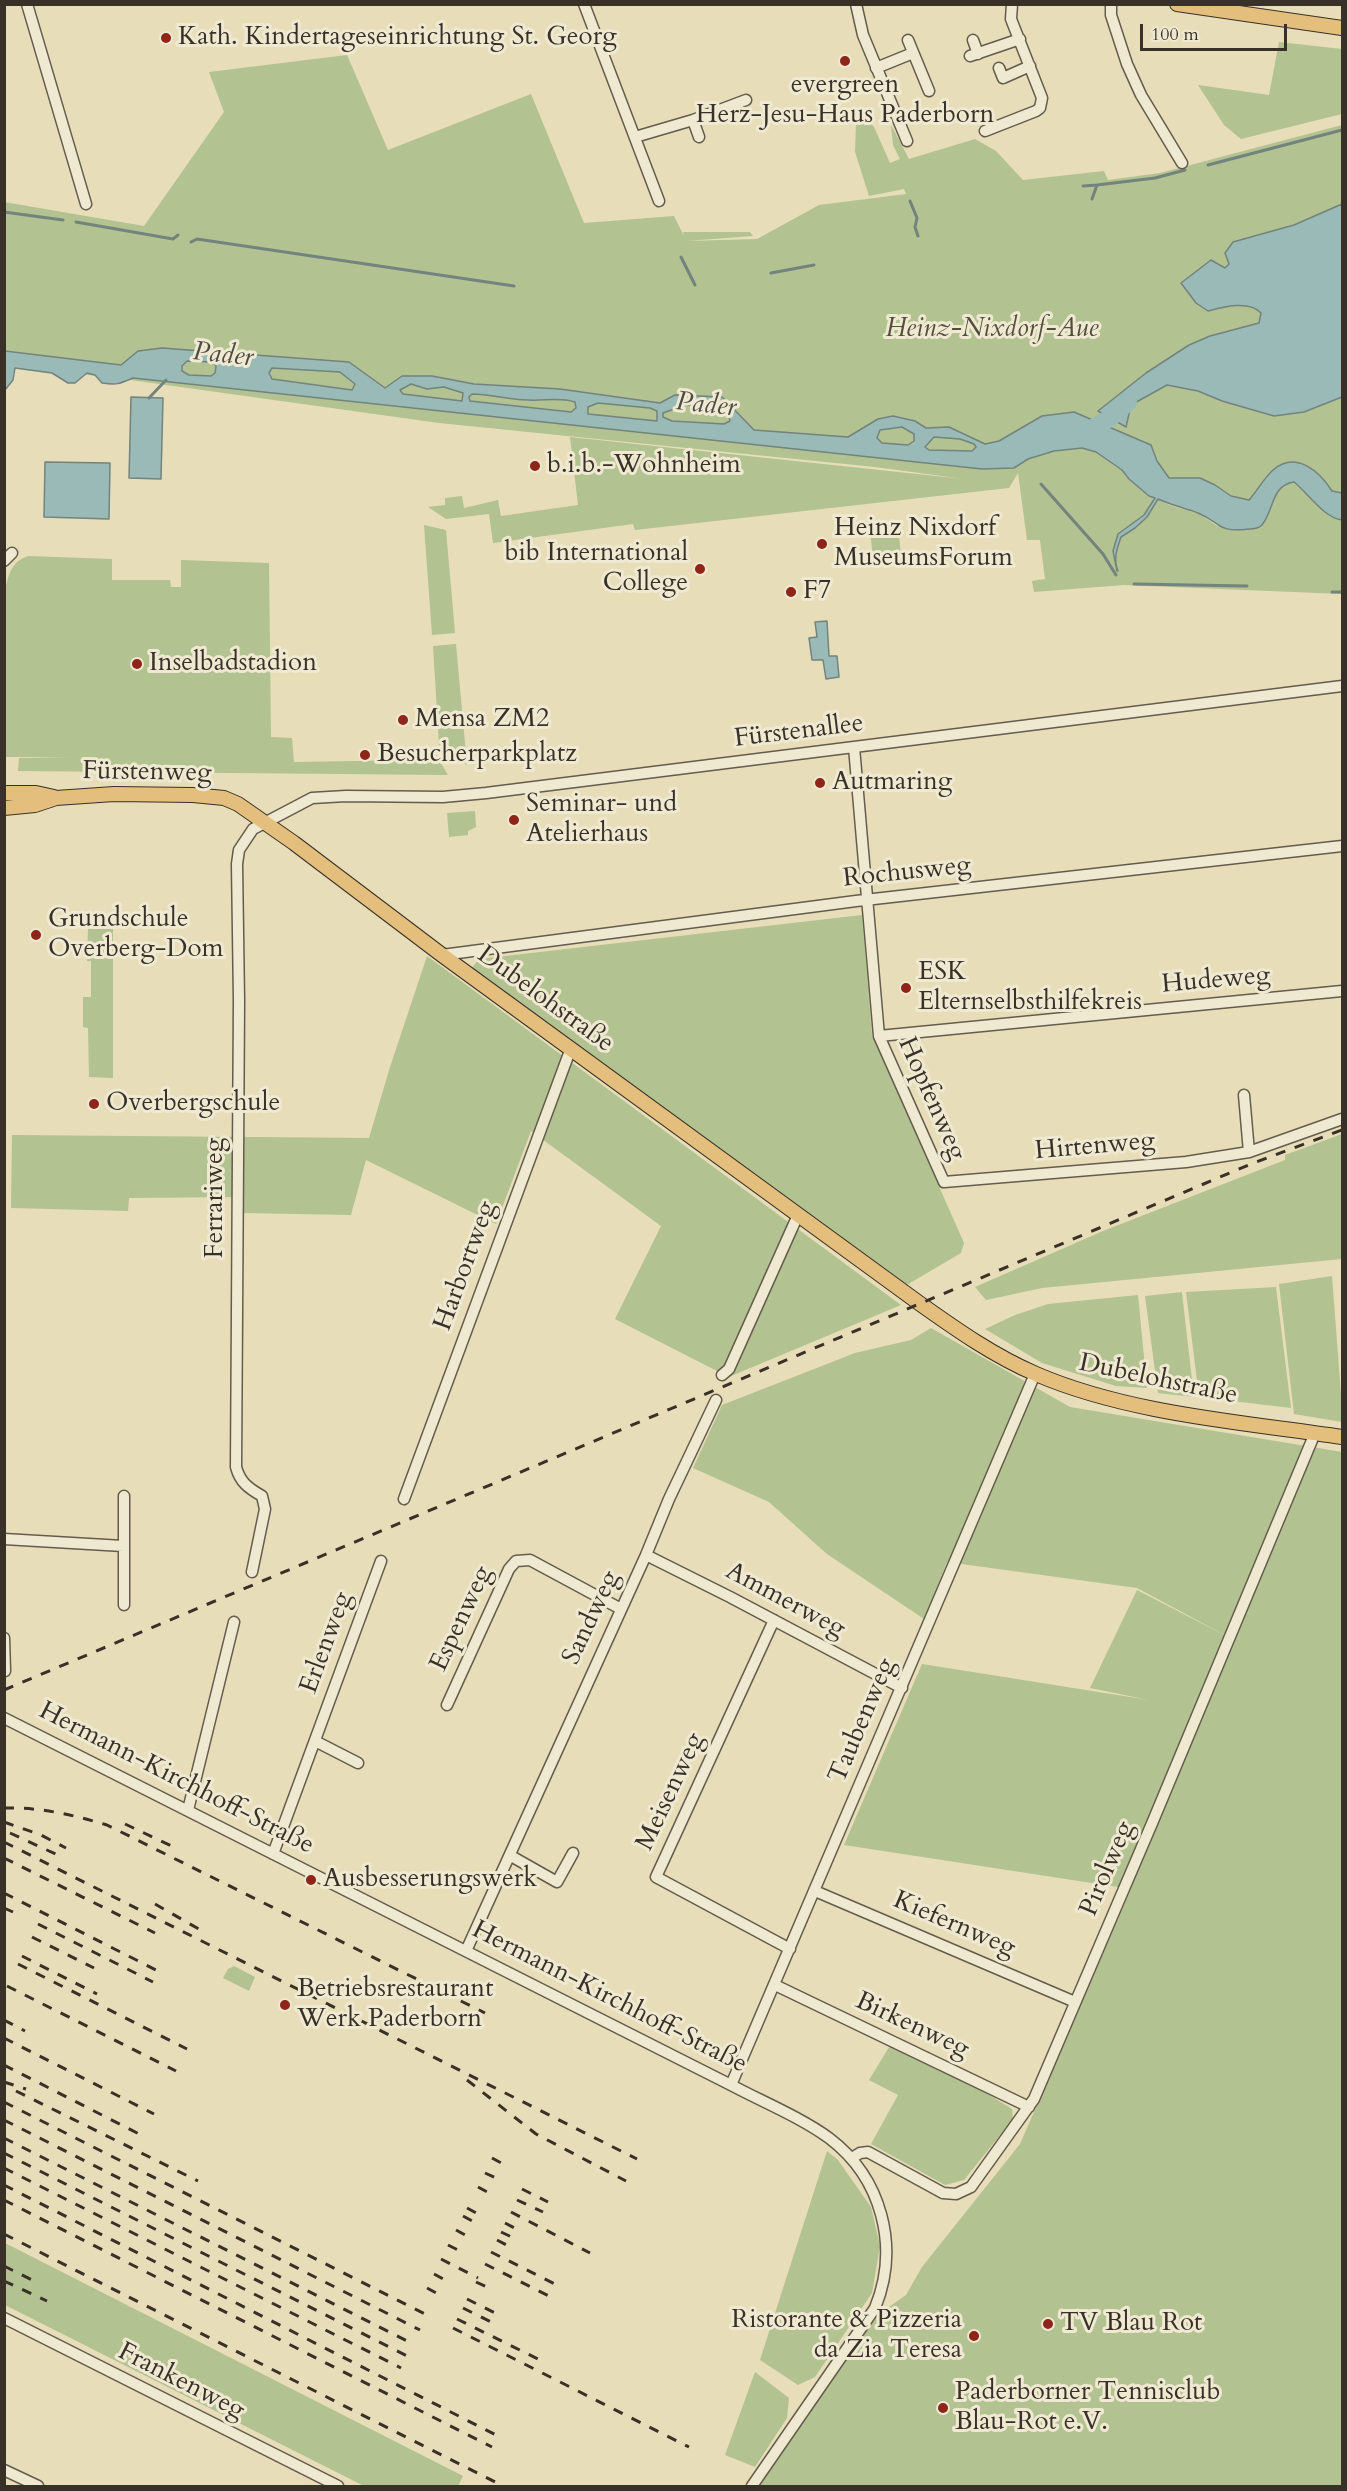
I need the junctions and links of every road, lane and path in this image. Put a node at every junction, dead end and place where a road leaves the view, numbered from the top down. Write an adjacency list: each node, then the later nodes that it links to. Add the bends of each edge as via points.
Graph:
1 (27, 4): 25 (street)
2 (584, 4): 20 (street)
3 (856, 4): 14 (street)
4 (1012, 4): 9 (street, via 1011,19)
5 (1111, 4): 23 (street, via 1127,64)
6 (1177, 4): 7 (main road)
7 (1255, 10): 8 (main road)
8 (1342, 28)
9 (1020, 39): 11 (street, via 974,55); 13 (street)
10 (908, 40): 12 (street)
11 (974, 40)
12 (913, 52): 14 (street); 16 (street)
13 (1030, 66): 15 (street, via 1003,78); 19 (street, via 1042,98 1040,108)
14 (876, 68): 22 (street)
15 (999, 68)
16 (929, 91)
17 (746, 99): 18 (street)
18 (693, 120): 20 (street); 21 (street)
19 (985, 131)
20 (635, 137): 24 (street)
21 (699, 137)
22 (907, 141)
23 (1182, 163)
24 (659, 201)
25 (86, 204)
26 (1342, 686): 27 (street, Fürstenallee)
27 (855, 747): 31 (street, Fürstenallee, via 443,797 312,798); 33 (street, Hopfenweg)
28 (4, 793): 29 (main road, Fürstenweg)
29 (56, 798): 30 (main road, Fürstenweg); 31 (main road, Fürstenweg, via 114,794 224,798)
30 (4, 808)
31 (266, 822): 35 (main road, Dubelohstraße); 56 (street, Ferrariweg, via 253,829 243,842 237,864 236,1467 239,1478 262,1496 265,1509)
32 (1342, 846): 33 (street, Rochusweg)
33 (867, 900): 34 (street, Rochusweg); 38 (street, Hopfenweg)
34 (477, 951): 35 (street, Rochusweg); 36 (street)
35 (442, 955): 36 (main road, Dubelohstraße)
36 (460, 968): 39 (main road, Dubelohstraße)
37 (1342, 992): 38 (street, Hudeweg)
38 (879, 1036): 43 (street, Hopfenweg)
39 (572, 1048): 44 (main road, Dubelohstraße); 51 (street, Harbortweg)
40 (1244, 1095): 42 (street)
41 (1342, 1119): 42 (street, Hirtenweg)
42 (1249, 1152): 43 (street, Hirtenweg, via 1186,1162)
43 (944, 1182)
44 (798, 1215): 45 (main road, Dubelohstraße, via 990,1352); 46 (street, via 729,1369)
45 (1035, 1374): 48 (main road, Dubelohstraße, via 1109,1399); 63 (street, Taubenweg)
46 (722, 1375)
47 (716, 1400): 54 (street, Sandweg)
48 (1315, 1433): 49 (main road, Dubelohstraße); 76 (street, Pirolweg)
49 (1342, 1437)
50 (124, 1496): 53 (street)
51 (404, 1499)
52 (4, 1539): 53 (street)
53 (123, 1546): 57 (street)
54 (646, 1555): 58 (street, Sandweg); 59 (street, Ammerweg)
55 (381, 1561): 66 (street, Erlenweg)
56 (252, 1572)
57 (124, 1605)
58 (621, 1609): 64 (street, Espenweg, via 531,1560 516,1561); 71 (street, Sandweg)
59 (774, 1620): 63 (street, Ammerweg); 73 (street, Meisenweg, via 656,1877)
60 (234, 1622): 68 (street)
61 (4, 1638): 62 (street)
62 (5, 1671)
63 (902, 1688): 72 (street, Taubenweg)
64 (447, 1705)
65 (4, 1718): 68 (street, Hermann-Kirchhoff-Straße)
66 (315, 1741): 67 (street); 70 (street, Erlenweg)
67 (358, 1763)
68 (188, 1810): 70 (street, Hermann-Kirchhoff-Straße)
69 (573, 1853): 71 (street, via 557,1881)
70 (273, 1854): 74 (street, Hermann-Kirchhoff-Straße)
71 (511, 1856): 74 (street, Sandweg)
72 (814, 1891): 73 (street, Taubenweg); 76 (street, Kiefernweg)
73 (790, 1949): 75 (street, Taubenweg)
74 (466, 1951): 77 (street, Hermann-Kirchhoff-Straße)
75 (775, 1985): 77 (street, Taubenweg); 78 (street, Birkenweg)
76 (1075, 2001): 78 (street, Pirolweg)
77 (731, 2085): 79 (street, Hermann-Kirchhoff-Straße, via 828,2138)
78 (1029, 2107): 79 (street, Pirolweg, via 971,2187 956,2194 944,2193 868,2152)
79 (852, 2158): 85 (street, Hermann-Kirchhoff-Straße, via 879,2204 887,2244 881,2293 875,2308)
80 (4, 2318): 82 (street, Frankenweg)
81 (4, 2470): 83 (street)
82 (322, 2483): 84 (street, Frankenweg)
83 (38, 2487)
84 (338, 2487)
85 (752, 2487)

